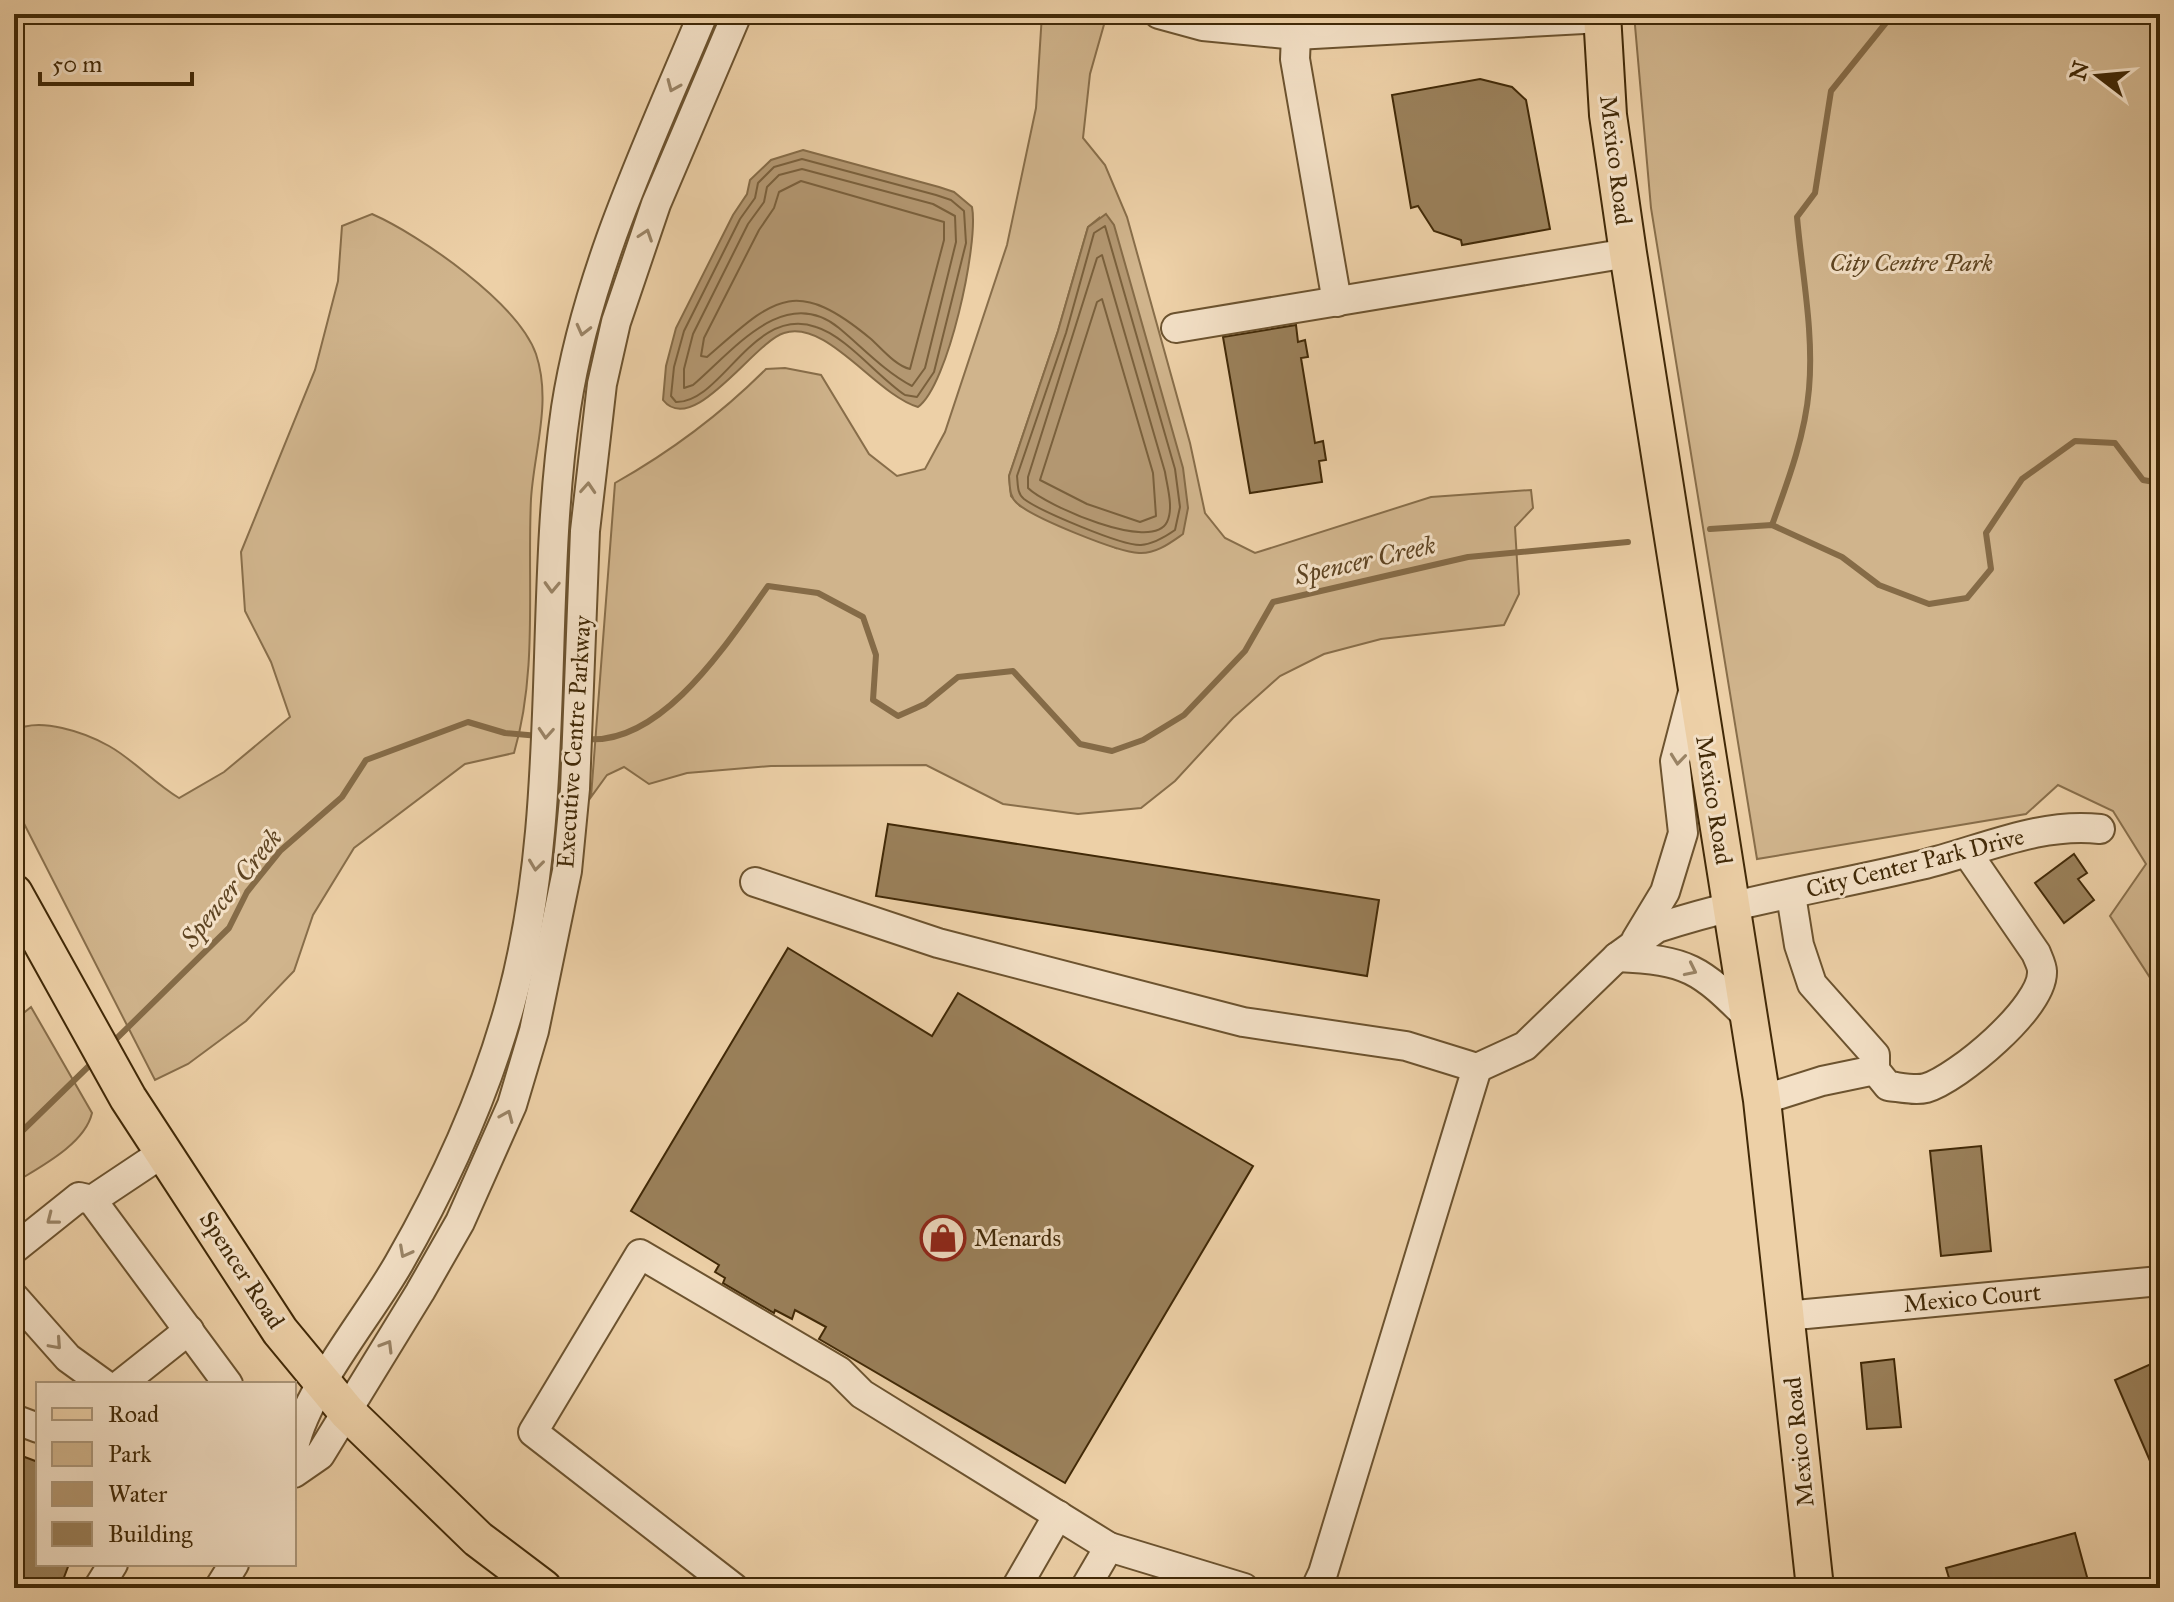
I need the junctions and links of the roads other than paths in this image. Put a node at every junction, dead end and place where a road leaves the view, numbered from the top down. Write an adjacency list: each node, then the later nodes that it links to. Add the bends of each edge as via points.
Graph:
1 (703, 14): 32 (street, Executive Centre Parkway, one-way to 32, via 607,252 576,356 558,477 537,858 510,1003 468,1126 399,1263)
2 (737, 14): 33 (street, Executive Centre Parkway, one-way to 2, via 460,1222 512,1105 554,948 575,789 589,468 602,384 616,322 656,204)
3 (1159, 14): 6 (street, via 1203,26)
4 (1602, 16): 5 (street); 7 (main road, Mexico Road, via 1608,115)
5 (1412, 22): 6 (street)
6 (1296, 35): 8 (street)
7 (1628, 253): 8 (street); 10 (main road, Mexico Road)
8 (1337, 302): 9 (street)
9 (1176, 328)
10 (1695, 683): 16 (main road, Mexico Road); 17 (street, one-way to 17, via 1675,761 1683,833 1665,892)
11 (2100, 829): 12 (street, City Center Park Drive, via 2053,828)
12 (1968, 854): 15 (street, City Center Park Drive); 20 (street, via 2036,953 2042,972 2037,989 1987,1049 1948,1078 1923,1090 1888,1086)
13 (755, 882): 19 (street, via 938,943 1212,1014 1406,1046)
14 (14, 893): 22 (main road, Spencer Road, via 128,1098)
15 (1791, 895): 16 (street, City Center Park Drive); 20 (street, via 1812,984 1875,1055)
16 (1732, 909): 17 (street, City Center Park Drive, via 1680,920); 18 (main road, Mexico Road)
17 (1627, 948): 18 (street, one-way to 18, via 1693,968); 19 (street, via 1525,1046)
18 (1749, 1018): 21 (main road, Mexico Road)
19 (1477, 1068): 49 (street)
20 (1875, 1070): 21 (street)
21 (1762, 1100): 27 (main road, Mexico Road)
22 (164, 1152): 23 (street); 32 (main road, Spencer Road, via 280,1331)
23 (92, 1200): 24 (street, one-way to 24, via 79,1197); 28 (street)
24 (14, 1249)
25 (2160, 1281): 27 (street, Mexico Court)
26 (14, 1297): 29 (street, one-way to 29, via 68,1358)
27 (1785, 1316): 50 (main road, Mexico Road)
28 (189, 1330): 30 (street); 31 (street)
29 (101, 1382)
30 (124, 1382)
31 (227, 1382)
32 (324, 1384): 33 (main road, Spencer Road); 36 (street, Executive Centre Parkway)
33 (347, 1412): 37 (street, Executive Centre Parkway, via 320,1455); 44 (main road, Spencer Road, via 478,1539)
34 (14, 1419): 35 (street)
35 (36, 1427)
36 (296, 1438)
37 (296, 1472)
38 (1058, 1515): 39 (street); 45 (street, via 862,1394 839,1371 640,1254 533,1432); 46 (street)
39 (1109, 1547): 47 (street); 48 (street)
40 (112, 1566): 42 (street)
41 (233, 1566): 43 (street)
42 (98, 1588)
43 (219, 1588)
44 (543, 1588)
45 (734, 1588)
46 (1016, 1588)
47 (1085, 1588)
48 (1244, 1588)
49 (1316, 1588)
50 (1815, 1588)

